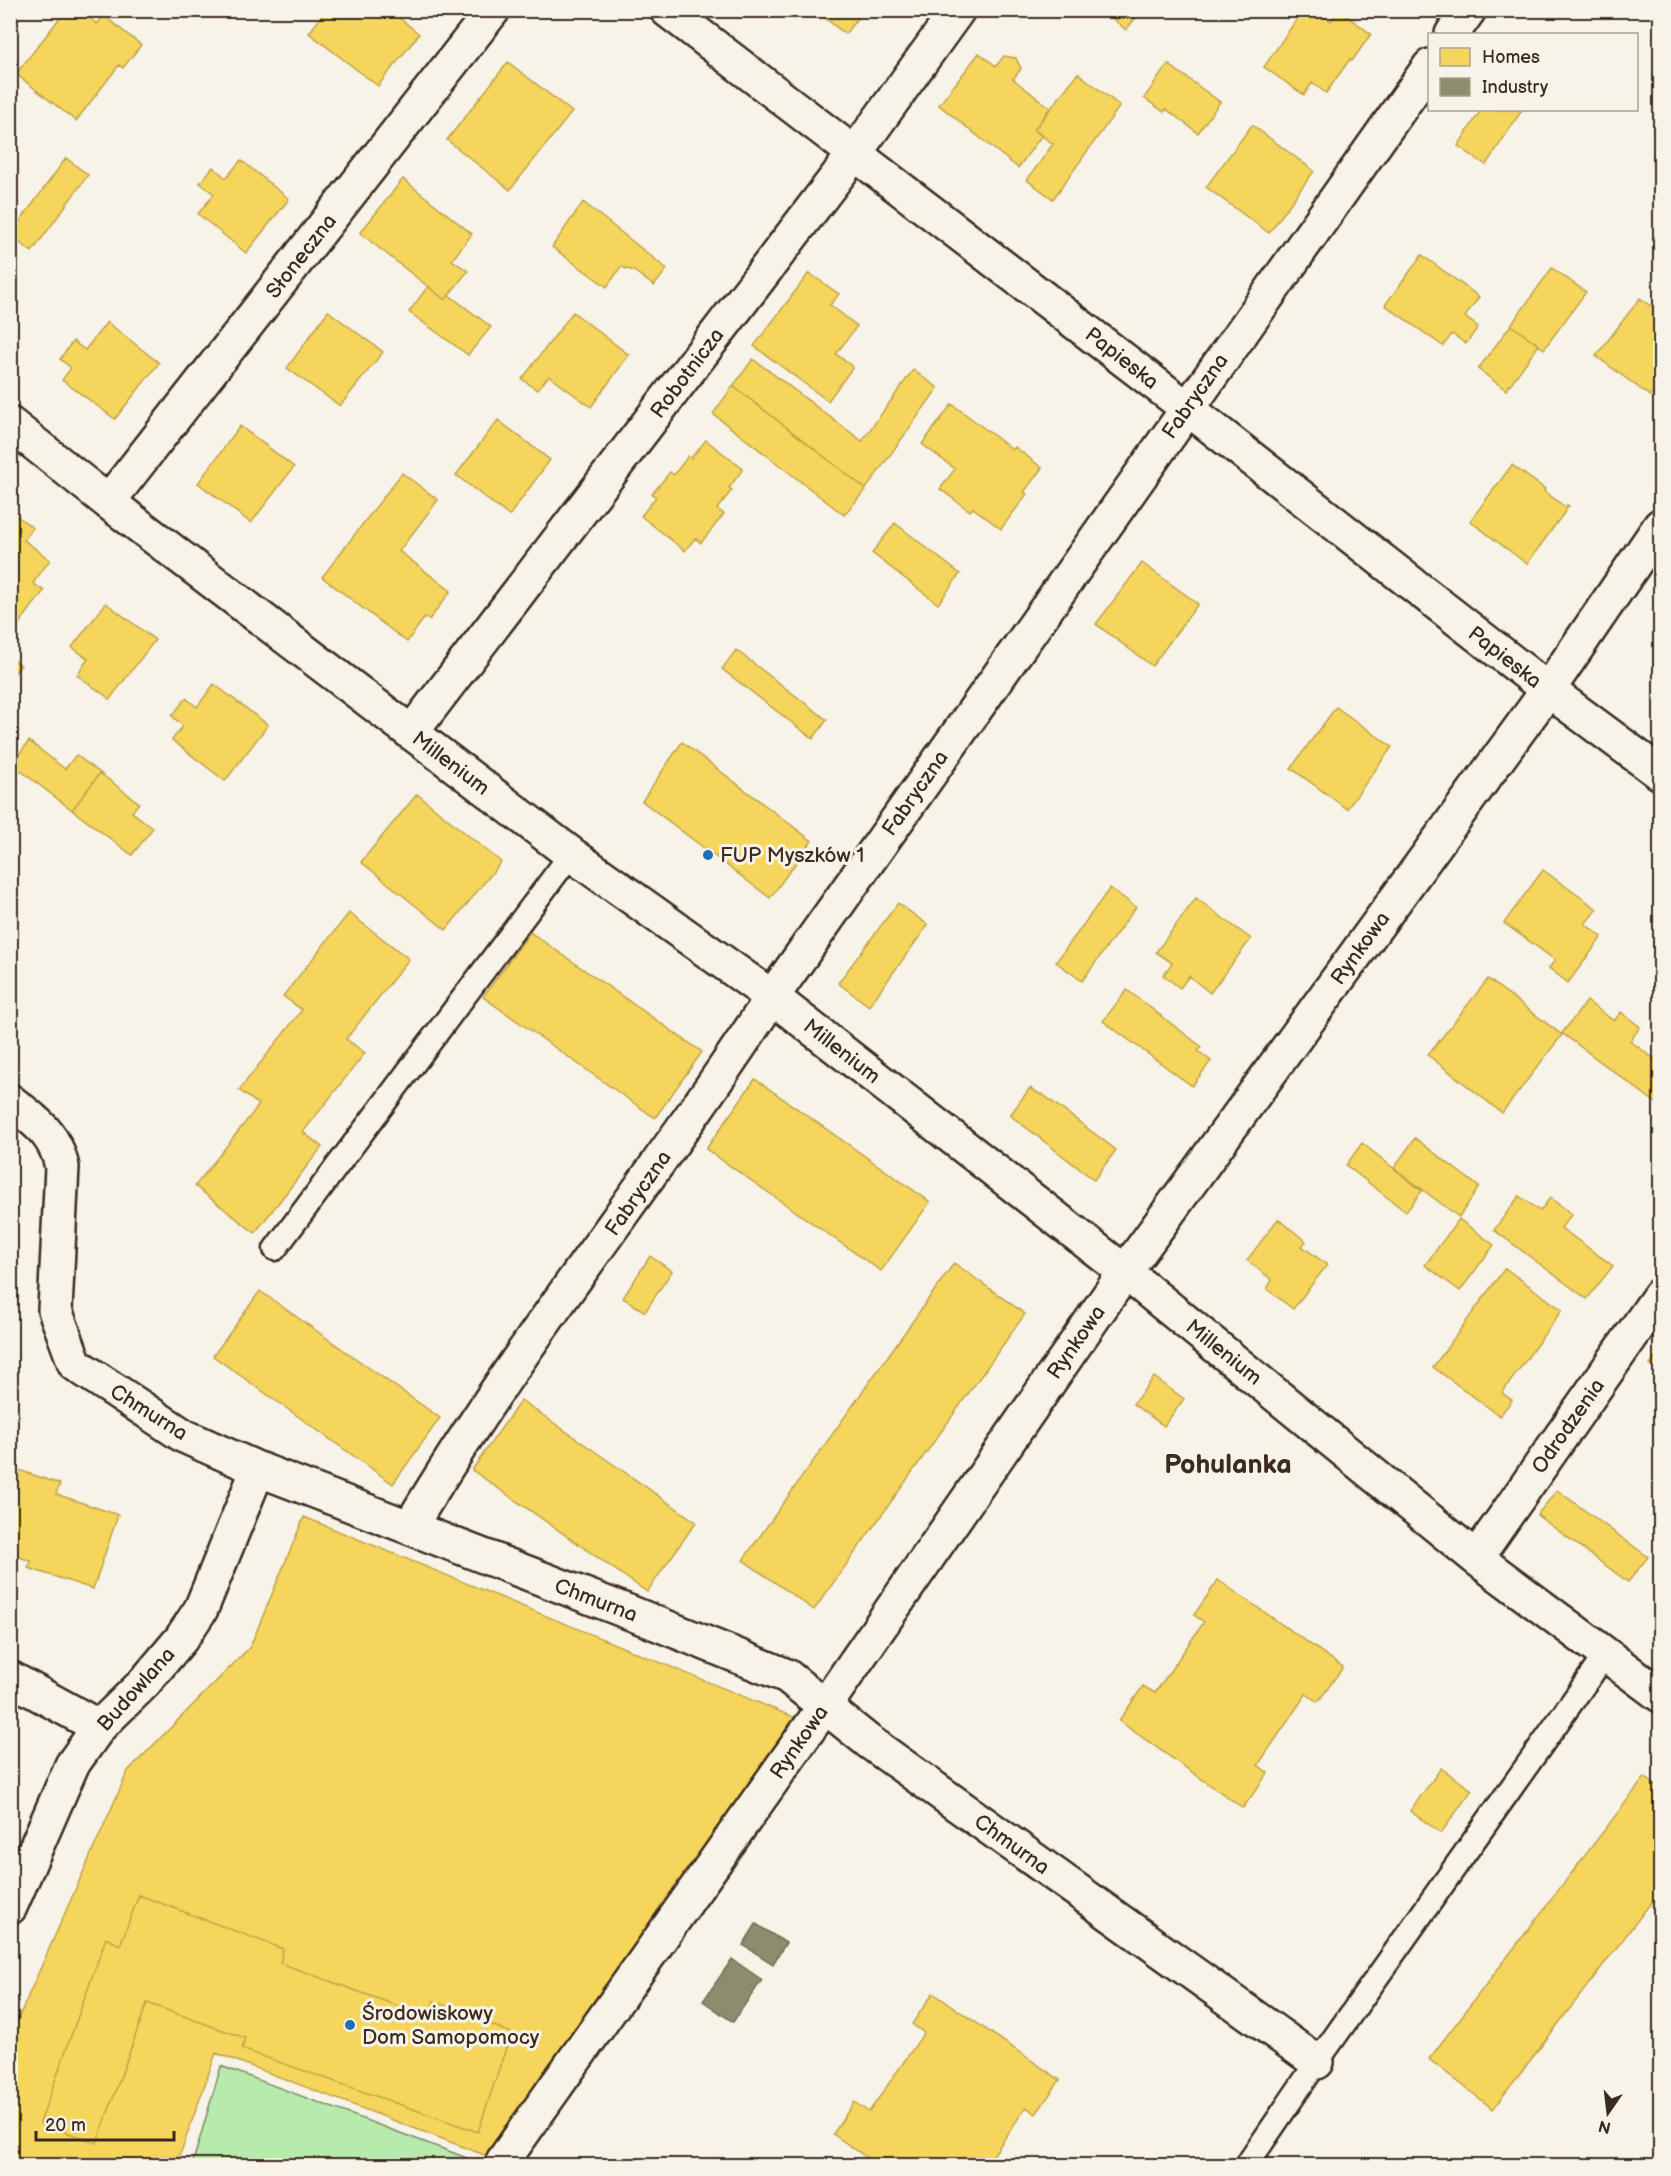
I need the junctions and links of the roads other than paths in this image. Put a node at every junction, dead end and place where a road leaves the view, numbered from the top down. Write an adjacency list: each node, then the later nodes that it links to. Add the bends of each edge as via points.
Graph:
1 (493, 10): 10 (street, Słoneczna)
2 (667, 10): 7 (street, Papieska)
3 (958, 10): 7 (street, Robotnicza)
4 (1469, 10): 5 (street)
5 (1453, 33)
6 (1428, 69): 8 (street, Fabryczna)
7 (855, 153): 8 (street, Papieska); 13 (street, Robotnicza)
8 (1187, 408): 12 (street, Papieska); 16 (street, Fabryczna)
9 (10, 424): 10 (street, Millenium)
10 (108, 502): 13 (street, Millenium)
11 (1660, 526): 12 (street, Rynkowa)
12 (1548, 690): 14 (street, Papieska); 19 (street, Rynkowa)
13 (411, 733): 15 (street, Millenium)
14 (1660, 773)
15 (571, 854): 16 (street, Millenium); 18 (lane)
16 (772, 997): 19 (street, Millenium); 22 (street, Fabryczna, via 516,1363)
17 (10, 1101): 21 (street, Chmurna, via 37,1122 58,1150 62,1167 55,1310 75,1364 184,1436)
18 (275, 1249)
19 (1125, 1272): 23 (street, Millenium); 27 (street, Rynkowa)
20 (1660, 1295): 23 (street, Odrodzenia)
21 (258, 1469): 22 (street, Chmurna); 28 (street, Budowlana, via 201,1609 144,1683)
22 (410, 1527): 27 (street, Chmurna, via 787,1676)
23 (1476, 1558): 24 (street, Millenium)
24 (1606, 1654): 26 (street, Millenium); 30 (lane)
25 (10, 1678): 28 (street)
26 (1660, 1695)
27 (825, 1706): 30 (street, Chmurna); 31 (street, Rynkowa)
28 (99, 1727): 29 (street, Budowlana, via 72,1765)
29 (10, 1908)
30 (1317, 2062): 32 (lane)
31 (502, 2166)
32 (1246, 2166)

